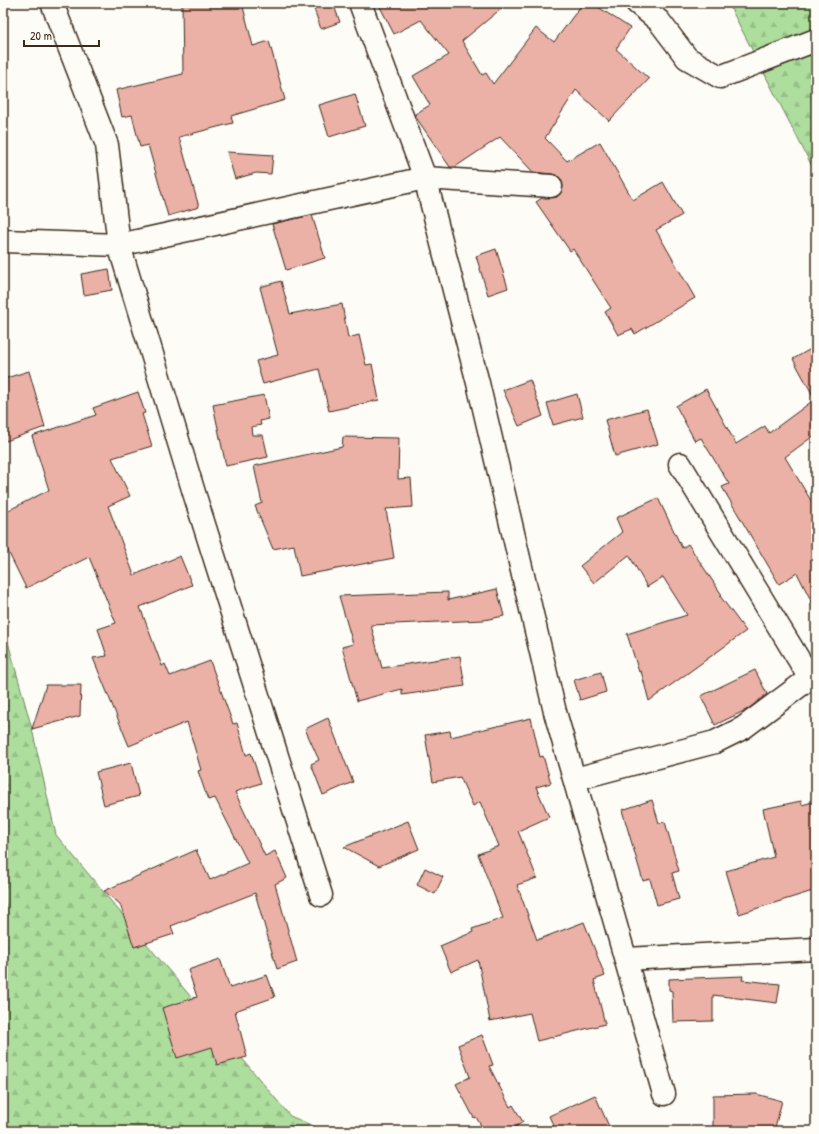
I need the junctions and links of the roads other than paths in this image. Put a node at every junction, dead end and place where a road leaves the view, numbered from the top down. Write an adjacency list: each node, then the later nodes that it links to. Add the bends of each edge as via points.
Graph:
1 (52, 3): 8 (street, via 107,145)
2 (360, 3): 5 (street)
3 (637, 3): 4 (street, via 659,21 687,58 720,77)
4 (816, 40)
5 (425, 178): 6 (street); 8 (street); 11 (street, via 478,383 555,712)
6 (551, 186)
7 (3, 241): 8 (street)
8 (119, 245): 12 (street)
9 (680, 464): 10 (street)
10 (813, 678): 11 (street, via 743,728 715,742)
11 (575, 779): 14 (street)
12 (321, 895)
13 (816, 949): 14 (street)
14 (626, 959): 15 (street)
15 (664, 1094)

